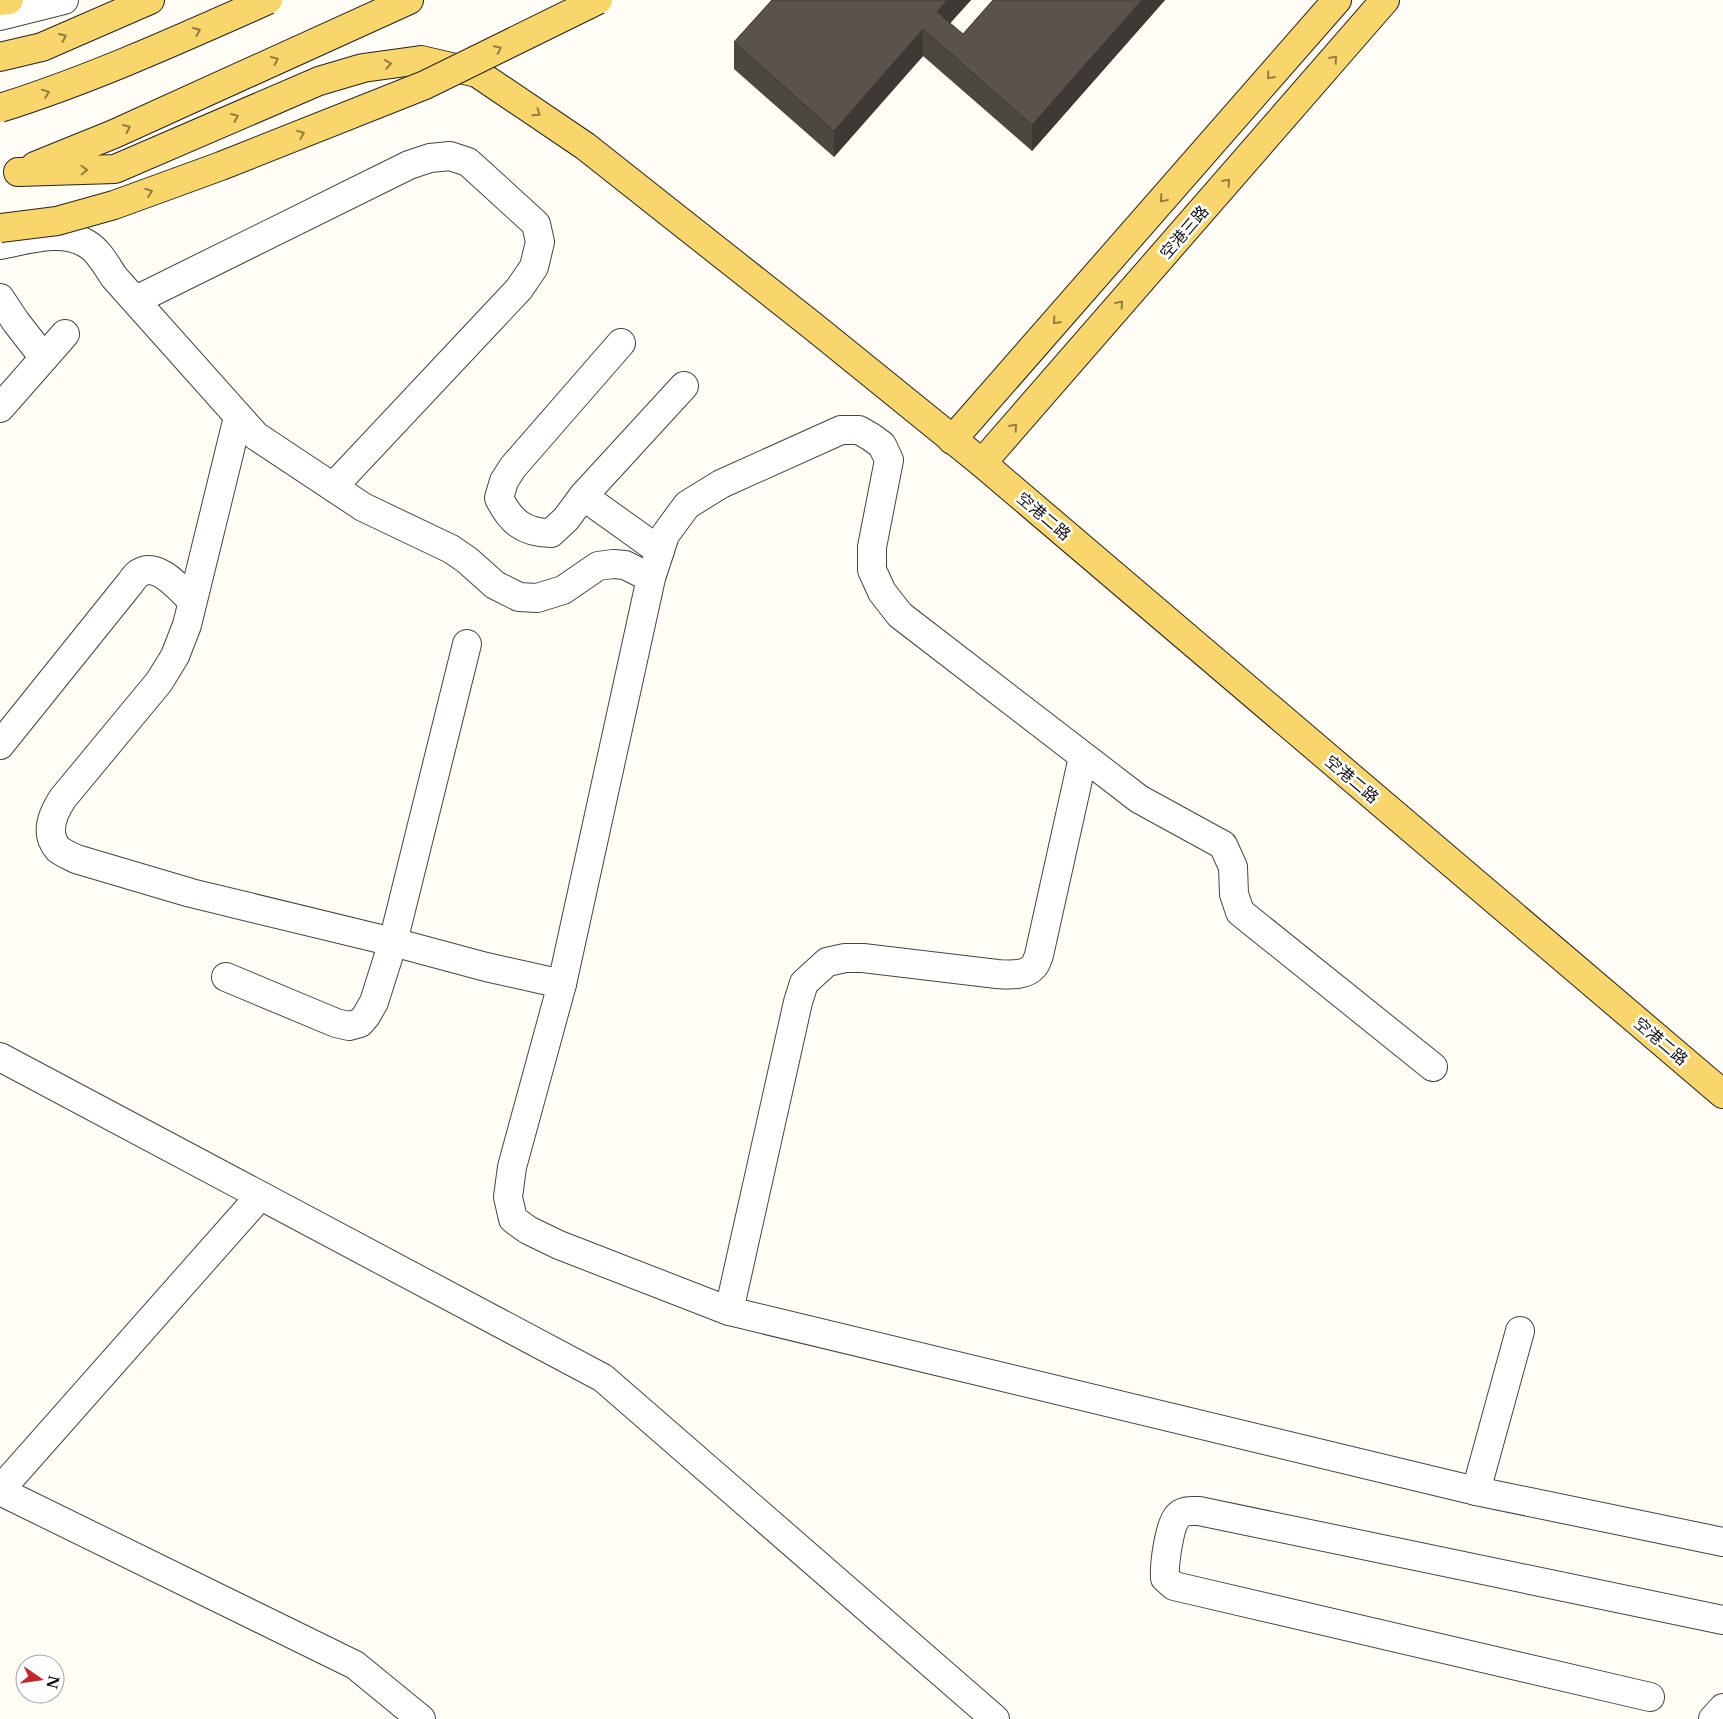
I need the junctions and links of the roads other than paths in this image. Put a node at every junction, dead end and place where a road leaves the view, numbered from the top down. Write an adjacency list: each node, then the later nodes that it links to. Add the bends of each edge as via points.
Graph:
1 (9, 0): 9 (main road)
2 (64, 0): 10 (street)
3 (150, 0): 11 (main road, one-way to 3, via 42,46)
4 (268, 0): 12 (main road, one-way to 4, bridge, via 133,59)
5 (409, 0): 13 (main road, one-way to 5, via 114,134)
6 (598, 0): 14 (main road, one-way to 6, bridge, via 57,221 114,205 221,166 425,85)
7 (1337, 0): 24 (main road, one-way to 24)
8 (1385, 0): 25 (main road, 空港三路, one-way to 8)
9 (0, 1)
10 (0, 16)
11 (0, 57)
12 (0, 108)
13 (5, 174): 24 (main road, 空港二路, one-way to 24, via 115,170 319,81 363,68 420,60 477,73 585,146)
14 (0, 228)
15 (0, 245): 17 (street, via 45,236 71,236 88,244)
16 (0, 298): 20 (street)
17 (136, 300): 23 (street); 26 (street, via 409,164 430,158 450,156 468,162 536,224 540,242 534,267 519,289)
18 (65, 334): 20 (street)
19 (621, 343): 27 (street, via 513,468 498,498 507,514 526,530 538,533 551,532 566,519)
20 (44, 358): 22 (street)
21 (684, 386): 27 (street)
22 (0, 408)
23 (238, 417): 26 (street, via 256,436); 30 (street)
24 (952, 440): 25 (main road, 空港二路)
25 (982, 464): 39 (main road, 空港二路)
26 (333, 487): 29 (street, via 363,507 451,549 495,585 519,597 537,598 563,590 598,566 625,565)
27 (583, 496): 28 (street)
28 (660, 551): 29 (street); 33 (street, via 665,535 687,505 721,484 841,430 859,430 882,446 889,460 872,547 872,570 882,592 900,615)
29 (650, 578): 36 (street)
30 (192, 601): 32 (street, via 162,573 149,570 140,573); 34 (street, via 175,656 159,682 54,811 50,830 53,841 60,851 76,859 191,893)
31 (467, 644): 34 (street)
32 (0, 745)
33 (1083, 756): 38 (street, via 1139,799 1223,844 1233,867 1234,894 1240,912); 41 (street, via 1034,967 1014,975 845,958 827,962 804,983)
34 (393, 942): 35 (street, via 374,1002 360,1023 349,1026); 36 (street)
35 (226, 977)
36 (562, 984): 41 (street, via 512,1167 508,1197 513,1219 559,1245)
37 (0, 1057): 40 (street)
38 (1433, 1067)
39 (1723, 1094)
40 (260, 1196): 43 (street); 50 (street, via 603,1378)
41 (729, 1311): 44 (street)
42 (1520, 1331): 44 (street)
43 (0, 1490): 49 (street, via 355,1665)
44 (1476, 1491): 45 (street)
45 (1723, 1542)
46 (1723, 1620): 47 (street, via 1199,1511 1185,1511 1177,1516 1172,1528 1164,1566 1165,1578 1174,1586)
47 (1650, 1697)
48 (1723, 1708): 51 (street)
49 (421, 1719)
50 (995, 1719)
51 (1714, 1719)

